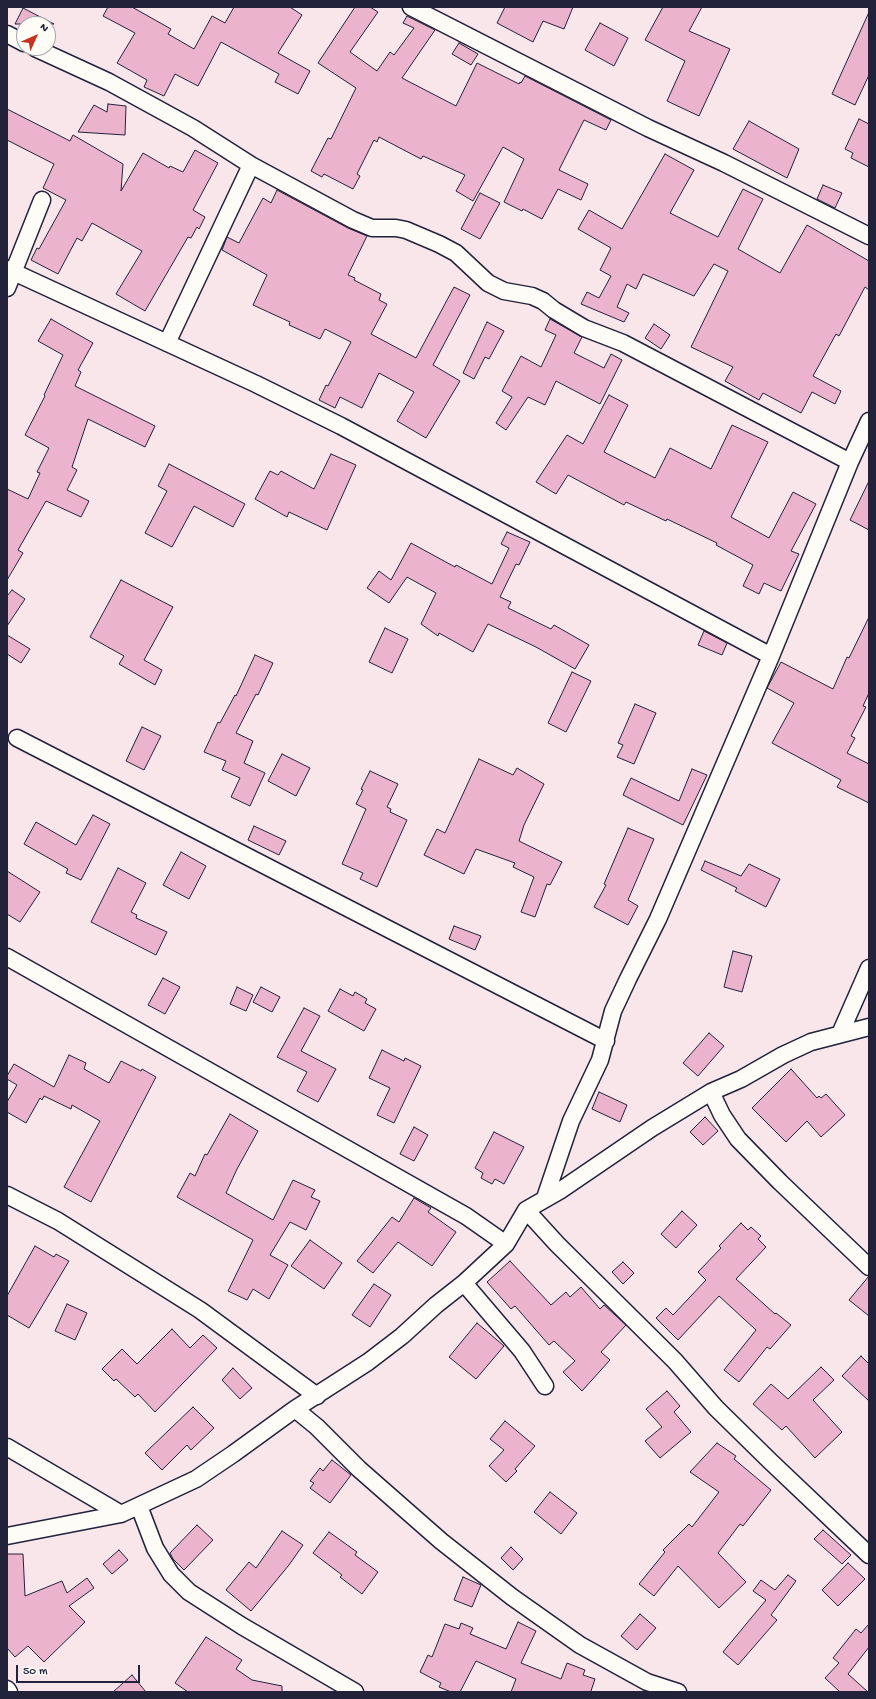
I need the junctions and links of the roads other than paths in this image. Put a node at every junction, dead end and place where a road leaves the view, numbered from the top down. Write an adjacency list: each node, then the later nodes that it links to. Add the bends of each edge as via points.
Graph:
1 (411, 7): 7 (street, via 648,128)
2 (7, 34): 3 (street)
3 (16, 39)
4 (52, 56): 5 (street, via 193,128)
5 (251, 165): 10 (street); 12 (street, via 372,228 406,230 439,244 456,253 488,283 504,291 532,296 543,301 584,328 623,343)
6 (42, 200): 8 (street)
7 (869, 236)
8 (10, 271): 9 (street); 10 (street)
9 (7, 288)
10 (167, 343): 13 (street, via 369,441)
11 (869, 420): 12 (street)
12 (850, 462): 13 (street)
13 (772, 656): 19 (street, via 658,919 613,1011)
14 (17, 738): 19 (street)
15 (7, 957): 24 (street, via 466,1216)
16 (869, 968): 18 (street)
17 (869, 1027): 18 (street)
18 (840, 1034): 20 (street, via 811,1042)
19 (606, 1041): 22 (street, via 600,1060 571,1121)
20 (712, 1092): 22 (street); 25 (street, via 722,1115 738,1139)
21 (7, 1195): 28 (street, via 58,1222 200,1310)
22 (545, 1198): 23 (street)
23 (526, 1210): 24 (street); 34 (street, via 727,1418)
24 (506, 1244): 26 (street)
25 (869, 1266)
26 (464, 1283): 27 (street, via 522,1351); 28 (street, via 402,1336)
27 (545, 1386)
28 (317, 1396): 29 (street)
29 (296, 1409): 31 (street, via 196,1479); 38 (street, via 441,1541 512,1597 580,1645 647,1682)
30 (7, 1447): 32 (street)
31 (139, 1506): 32 (street); 37 (street, via 155,1548 171,1574 189,1592)
32 (121, 1514): 33 (street)
33 (7, 1536)
34 (869, 1554)
35 (7, 1689): 36 (street)
36 (9, 1692)
37 (356, 1692)
38 (678, 1692)

